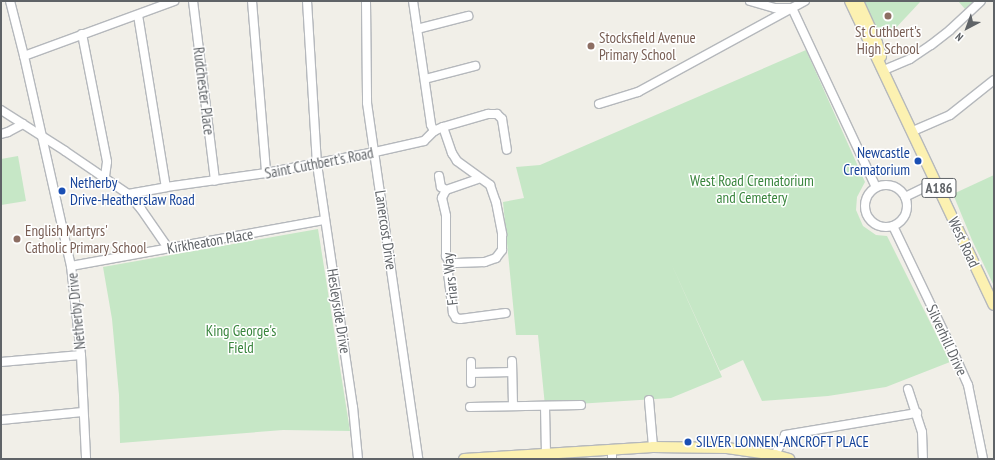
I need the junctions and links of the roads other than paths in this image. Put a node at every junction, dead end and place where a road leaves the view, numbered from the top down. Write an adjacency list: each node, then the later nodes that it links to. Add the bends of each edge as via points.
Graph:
1 (10, 1): 18 (street, Netherby Drive)
2 (174, 1): 14 (street)
3 (193, 1): 38 (street, Rudchester Place)
4 (252, 1): 34 (street)
5 (307, 1): 33 (street, Hesleyside Drive)
6 (366, 1): 32 (street, Lanercost Drive, via 367,103)
7 (413, 1): 16 (street)
8 (750, 1): 13 (street, via 775,8)
9 (805, 1): 13 (street)
10 (850, 1): 20 (main road, West Road / A186)
11 (858, 1): 20 (main road, West Road / A186, via 877,43)
12 (981, 1): 20 (street, via 931,45 910,59)
13 (792, 8): 23 (street, via 638,92); 41 (street)
14 (138, 14): 17 (street); 40 (street)
15 (468, 16): 16 (street)
16 (417, 29): 21 (street)
17 (82, 34): 18 (street); 36 (street, via 107,162)
18 (24, 56): 30 (street, Netherby Drive)
19 (476, 66): 21 (street)
20 (884, 70): 28 (main road, West Road / A186)
21 (425, 79): 27 (street)
22 (994, 80): 28 (street, via 950,115)
23 (600, 104)
24 (1, 110): 25 (street)
25 (22, 124): 29 (street); 30 (street)
26 (443, 127): 27 (street, Saint Cuthbert's Road); 31 (street, Saint Cuthbert's Road, via 488,114 497,114 502,119); 37 (street, via 457,161)
27 (434, 131): 32 (street, Saint Cuthbert's Road, via 424,141)
28 (913, 131): 39 (main road, West Road / A186)
29 (1, 134)
30 (42, 135): 36 (street); 49 (street, Netherby Drive)
31 (507, 150)
32 (375, 152): 33 (street, Saint Cuthbert's Road); 74 (street, Lanercost Drive)
33 (317, 164): 34 (street, Saint Cuthbert's Road); 45 (street, Hesleyside Drive)
34 (266, 173): 38 (street, Saint Cuthbert's Road)
35 (439, 176): 42 (street, via 441,187)
36 (104, 177): 43 (street)
37 (480, 178): 42 (street); 48 (street, via 490,185 496,202 502,250 496,258 485,262)
38 (215, 181): 40 (street, Saint Cuthbert's Road)
39 (936, 182): 44 (street); 50 (main road, West Road / A186)
40 (166, 187): 43 (street, Saint Cuthbert's Road)
41 (876, 187): 44 (street, via 896,187); 46 (street, via 867,196 864,208 866,215 880,227)
42 (446, 190): 48 (street, Friars Way, via 442,198 446,216 446,256)
43 (128, 194): 47 (street, via 142,209)
44 (905, 197): 46 (street, via 907,204 904,218)
45 (325, 220): 47 (street, Kirkheaton Place); 73 (street, Hesleyside Drive, via 353,407)
46 (893, 226): 78 (street, Silverhill Drive, via 968,384)
47 (168, 248): 49 (street, Kirkheaton Place)
48 (450, 263): 51 (street, Friars Way, via 448,273 456,318)
49 (72, 266): 52 (street, Netherby Drive)
50 (994, 305)
51 (506, 313)
52 (81, 355): 54 (street); 65 (street, Netherby Drive)
53 (512, 361): 56 (street)
54 (1, 362)
55 (471, 362): 57 (street)
56 (512, 372): 57 (street); 63 (street)
57 (471, 373): 58 (street)
58 (471, 382)
59 (908, 389): 66 (street)
60 (649, 400): 68 (street)
61 (581, 405): 64 (street)
62 (470, 406): 63 (street)
63 (513, 406): 64 (street)
64 (545, 406): 69 (street)
65 (83, 412): 67 (street); 72 (street, Netherby Drive)
66 (917, 413): 71 (street, via 785,435); 77 (street, via 922,432)
67 (1, 420)
68 (653, 447): 70 (main road); 71 (main road, via 727,448)
69 (546, 454): 70 (main road); 75 (main road)
70 (612, 454)
71 (774, 455): 76 (main road)
72 (86, 459)
73 (358, 459)
74 (418, 459)
75 (464, 459)
76 (789, 459)
77 (923, 459)
78 (983, 459)

